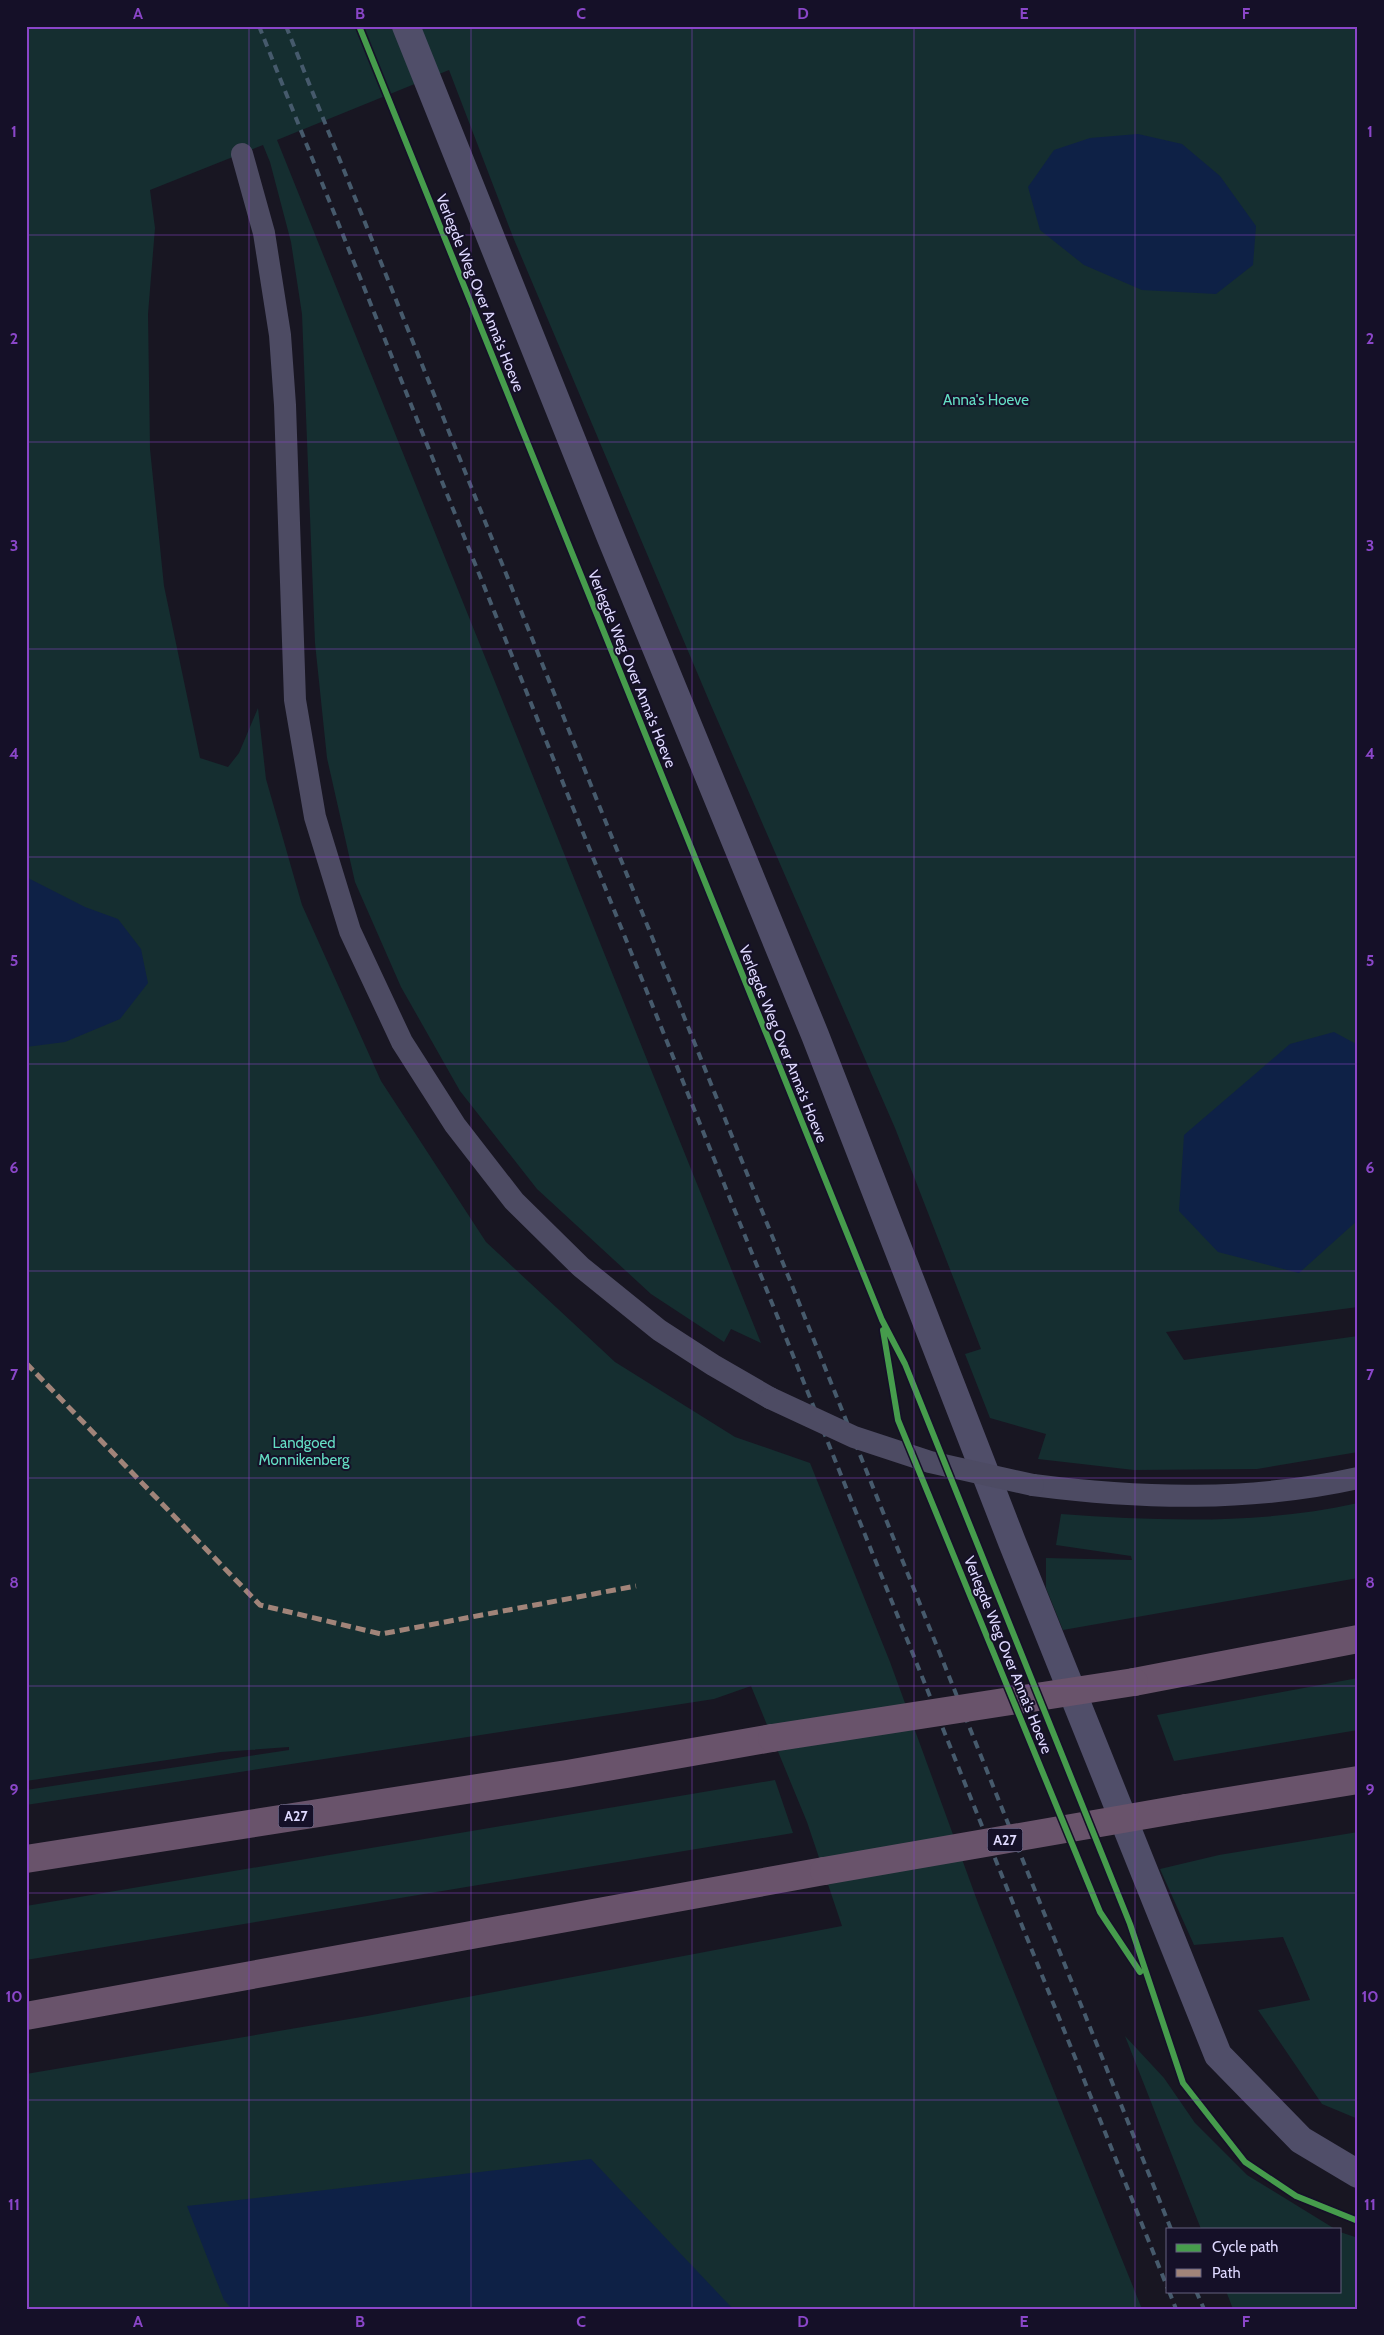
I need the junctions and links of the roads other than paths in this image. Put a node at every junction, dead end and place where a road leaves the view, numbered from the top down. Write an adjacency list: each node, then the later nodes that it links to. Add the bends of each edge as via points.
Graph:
1 (406, 26): 8 (main road, Verlegde Weg Over Anna's Hoeve, via 815,1035 1015,1551 1218,2055 1301,2140)
2 (242, 154): 3 (lane, bridge, via 264,233 280,335 295,700 315,817 350,931 402,1042 455,1125 514,1201 581,1267 659,1330 713,1365 770,1398 854,1436 930,1462 1033,1485 1158,1497 1244,1496)
3 (1358, 1478)
4 (1358, 1639): 6 (highway, A27, bridge, via 1134,1682)
5 (1358, 1780): 7 (highway, A27, bridge, via 824,1871)
6 (26, 1858)
7 (26, 2016)
8 (1358, 2174)

